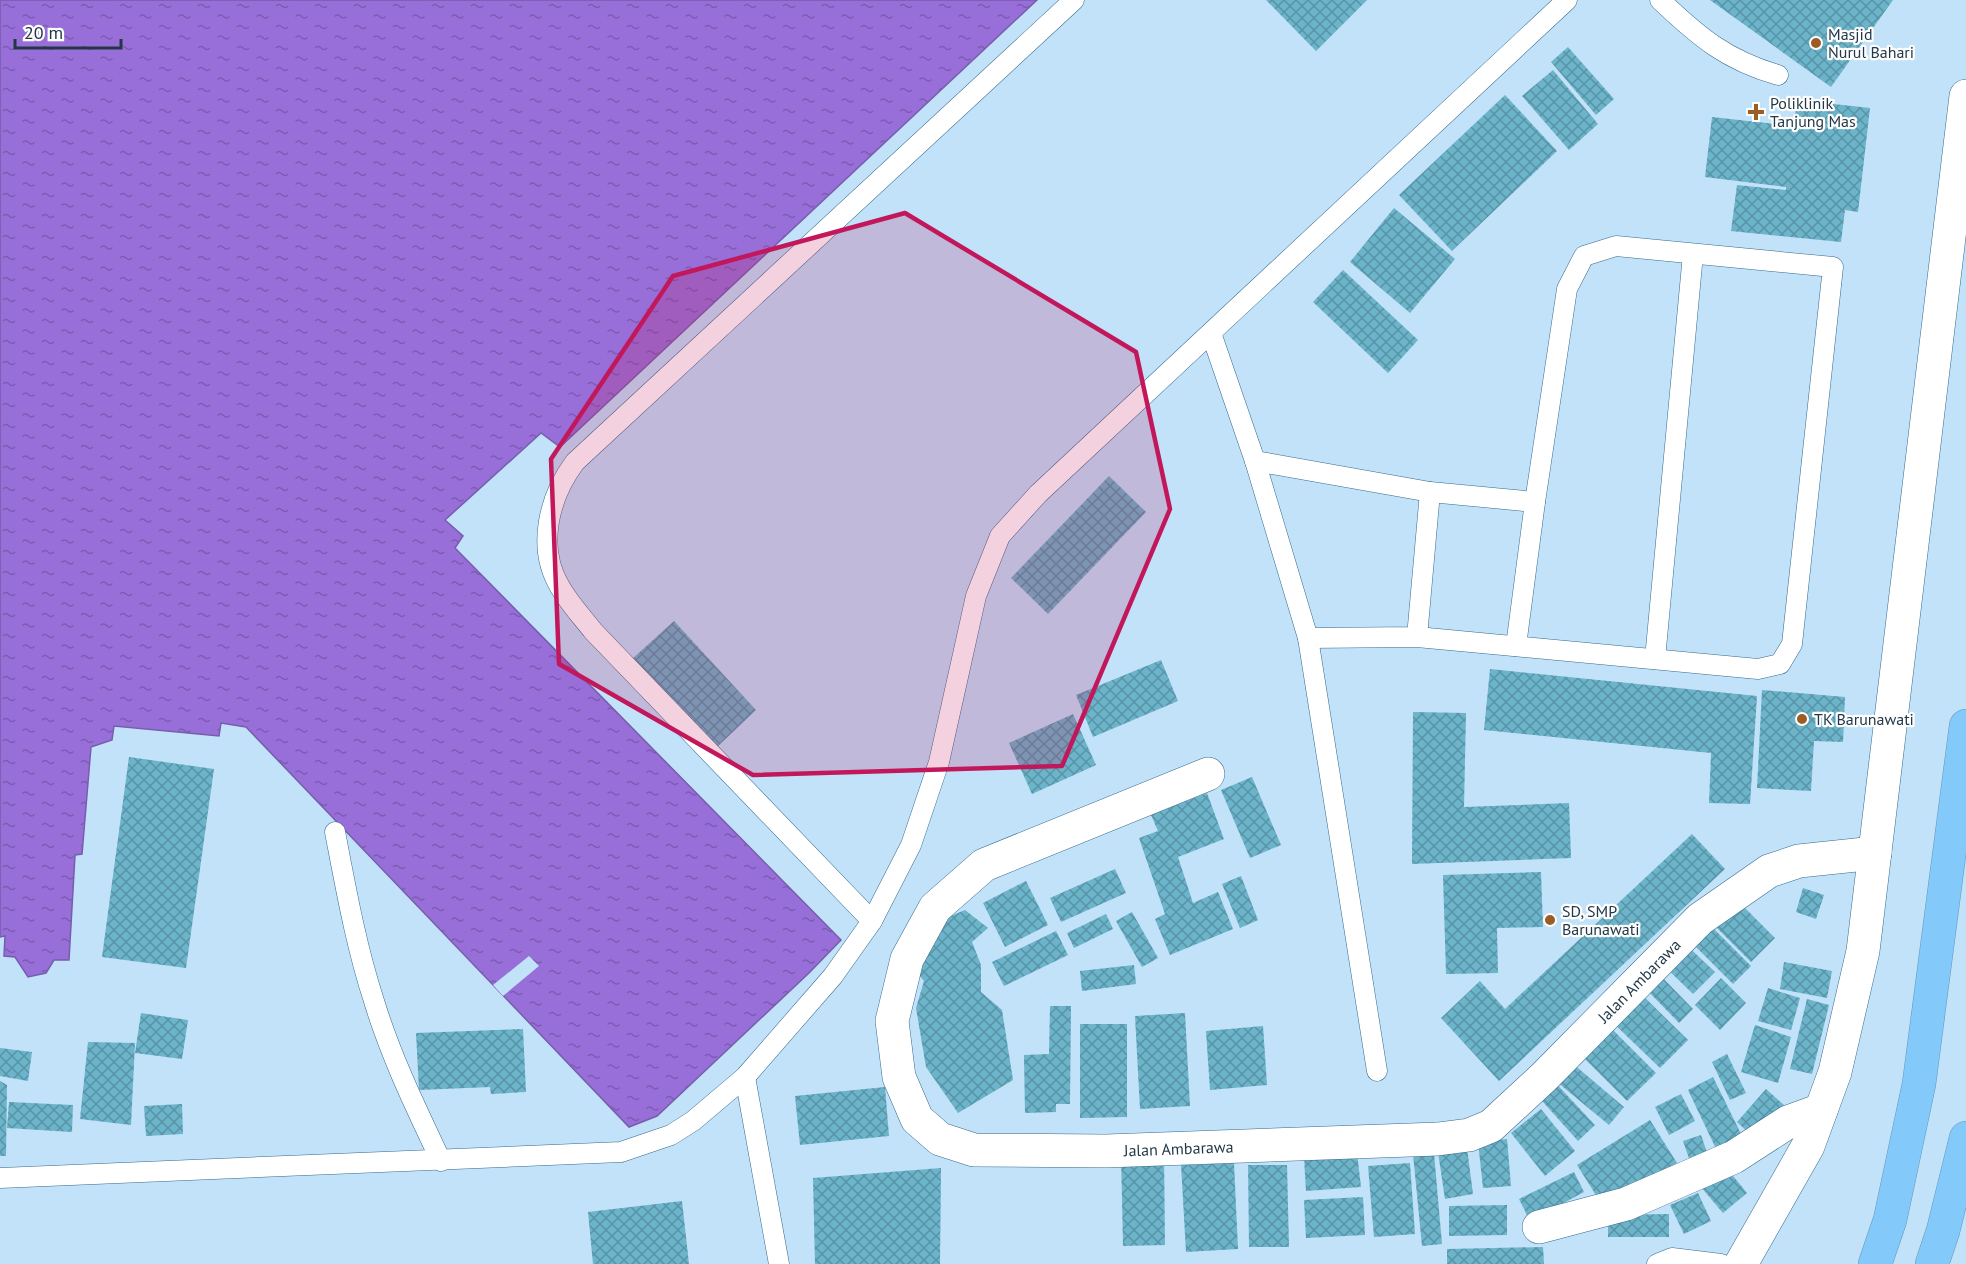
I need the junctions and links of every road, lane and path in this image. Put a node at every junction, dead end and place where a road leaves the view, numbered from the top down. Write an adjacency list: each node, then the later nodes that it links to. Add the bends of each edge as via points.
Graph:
1 (1074, 0): 19 (lane, via 575,462 562,480 552,508 548,558 559,586 593,631)
2 (1567, 0): 7 (lane)
3 (1660, 0): 4 (lane, via 1699,37 1724,54)
4 (1779, 75)
5 (1966, 96): 18 (street)
6 (1693, 254): 10 (lane, via 1616,246 1584,256 1567,289); 14 (lane); 14 (lane, via 1833,267 1792,644 1780,664 1758,669)
7 (1211, 333): 8 (lane); 19 (lane, via 1038,494 1000,536 976,596 939,762 911,845)
8 (1255, 460): 9 (lane); 12 (lane)
9 (1431, 492): 10 (lane); 11 (lane)
10 (1535, 502): 13 (lane)
11 (1417, 637): 12 (lane); 13 (lane)
12 (1308, 638): 20 (lane)
13 (1516, 646): 14 (lane)
14 (1655, 659)
15 (1966, 726): 31 (highway, via 1919,1084 1890,1220)
16 (1208, 774): 18 (street, Jalan Ambarawa, via 984,865 935,908 908,959 892,1021 899,1077 917,1119 940,1139 974,1150 1106,1150 1469,1135 1491,1126 1700,919 1743,889 1769,871 1799,861)
17 (335, 832): 24 (lane, via 356,938 374,1002 401,1077)
18 (1875, 853): 22 (street, via 1863,951 1835,1072)
19 (872, 921): 21 (lane, via 833,976)
20 (1377, 1071)
21 (745, 1077): 24 (lane, via 671,1135 621,1152); 27 (lane)
22 (1821, 1110): 26 (street, via 1788,1122 1734,1157 1626,1204); 30 (street, via 1808,1146)
23 (1966, 1138): 32 (highway)
24 (441, 1161): 25 (lane)
25 (0, 1178)
26 (1539, 1227)
27 (779, 1264)
28 (1658, 1264): 29 (lane, via 1672,1258)
29 (1721, 1264)
30 (1741, 1264)
31 (1875, 1264)
32 (1932, 1264)

